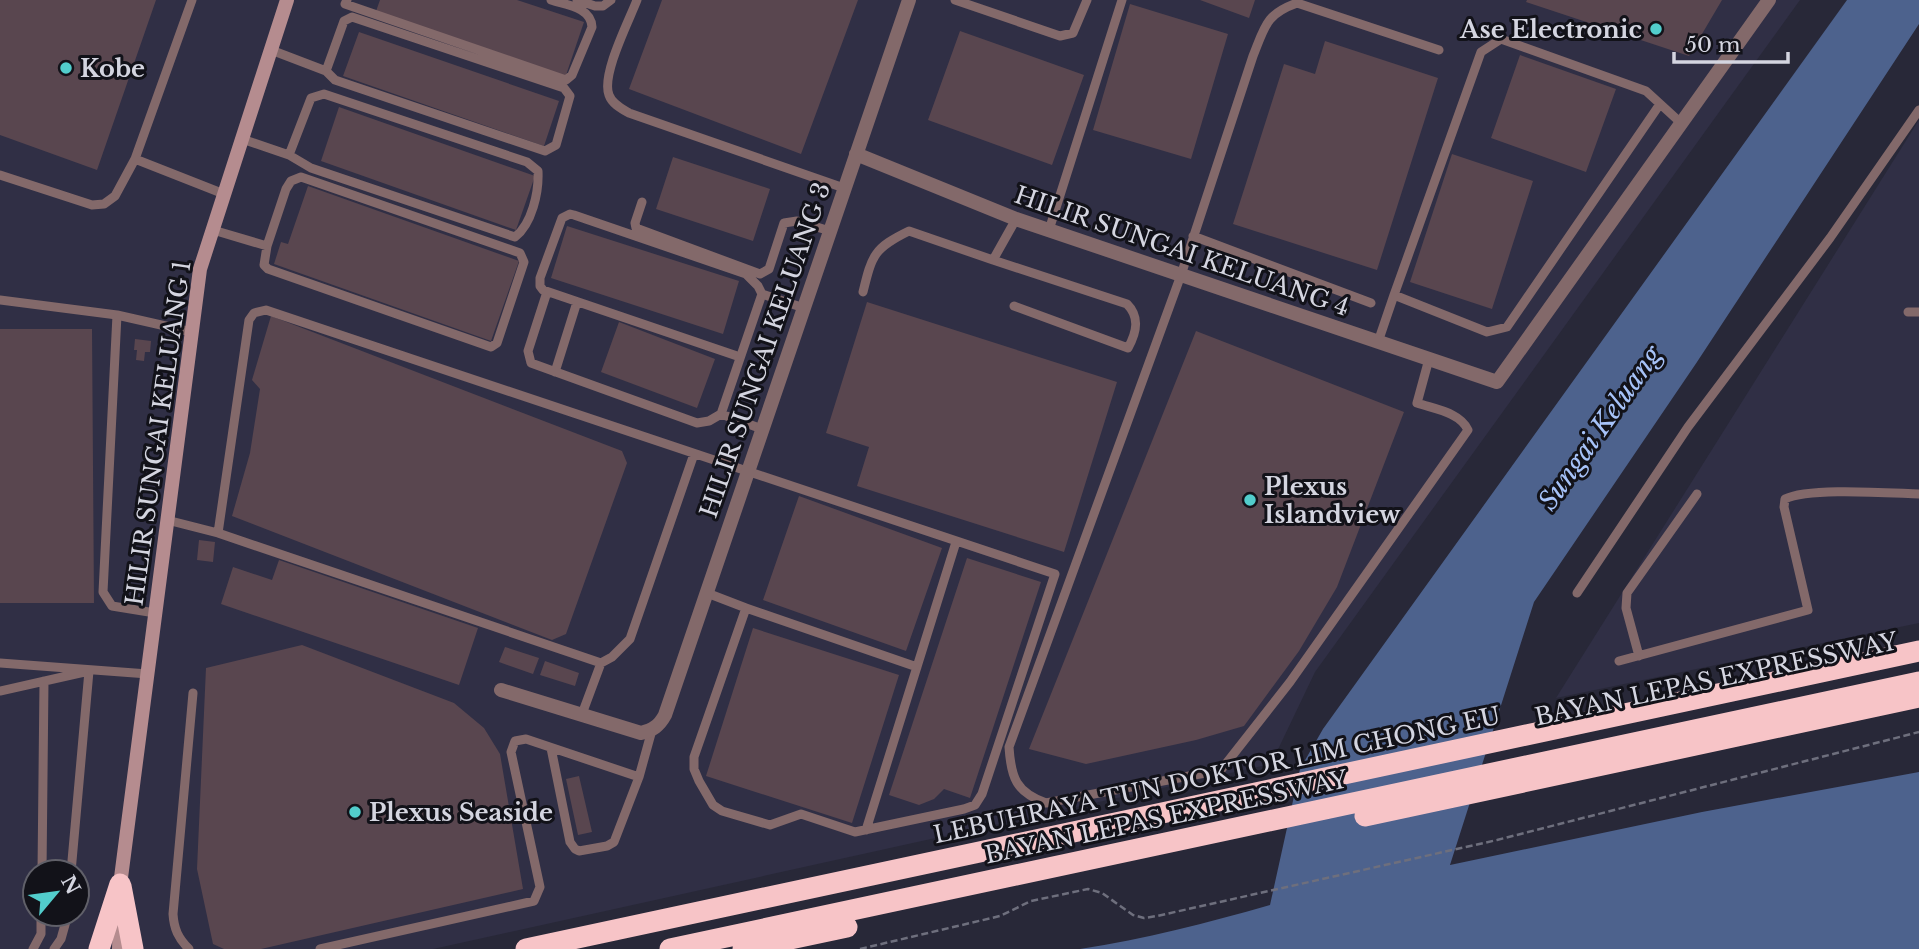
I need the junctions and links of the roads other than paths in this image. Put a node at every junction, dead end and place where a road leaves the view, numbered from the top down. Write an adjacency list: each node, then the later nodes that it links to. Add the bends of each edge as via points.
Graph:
1 (192, 0): 22 (lane)
2 (287, 0): 13 (street, HILIR SUNGAI KELUANG 1)
3 (347, 0): 4 (lane, via 345,4 566,80 572,75 592,20 583,10)
4 (551, 0)
5 (577, 0): 6 (lane, via 604,6)
6 (611, 0)
7 (637, 0): 24 (lane, via 609,72 612,101 629,113)
8 (908, 0): 20 (street, HILIR SUNGAI KELUANG 3)
9 (955, 0): 10 (lane, via 1060,36 1073,33)
10 (1086, 0)
11 (1122, 0): 29 (lane)
12 (1769, 0): 18 (street)
13 (271, 50): 15 (lane); 19 (street, HILIR SUNGAI KELUANG 1)
14 (1439, 50): 31 (lane, via 1306,5 1279,9 1266,23 1253,55)
15 (326, 71): 15 (lane, via 344,21 352,17 564,88 570,96 556,145 545,150 335,80)
16 (1660, 104): 18 (lane); 38 (lane, via 1507,327 1488,331); 38 (lane, via 1646,91 1501,39 1491,43 1481,52)
17 (1919, 110): 62 (lane, via 1688,427)
18 (1681, 123): 50 (street, HILIR SUNGAI KELUANG 4, via 1497,382)
19 (242, 139): 21 (lane); 25 (street, HILIR SUNGAI KELUANG 1)
20 (856, 154): 24 (street, HILIR SUNGAI KELUANG 3); 27 (street, HILIR SUNGAI KELUANG 4)
21 (289, 155): 21 (lane, via 311,98 324,94 527,162 538,171 539,187 524,230 514,237 311,168)
22 (135, 159): 23 (lane, via 115,196 104,204 92,205); 25 (lane)
23 (0, 175)
24 (844, 188): 30 (street, HILIR SUNGAI KELUANG 3)
25 (224, 194): 28 (street, HILIR SUNGAI KELUANG 1)
26 (642, 202): 30 (lane, via 636,228 761,274 769,269 785,223 797,221)
27 (1016, 219): 29 (street, HILIR SUNGAI KELUANG 4); 33 (lane)
28 (213, 230): 32 (lane); 47 (street, HILIR SUNGAI KELUANG 1, via 200,269)
29 (1049, 230): 34 (street, HILIR SUNGAI KELUANG 4)
30 (830, 231): 43 (street, HILIR SUNGAI KELUANG 3)
31 (1193, 236): 34 (lane); 41 (lane)
32 (267, 246): 32 (lane, via 286,189 301,177 520,253 524,262 497,342 491,347 268,269 264,265)
33 (993, 260): 36 (lane, via 909,231 887,242 871,260); 42 (lane, via 1127,304 1135,312 1136,323 1128,348)
34 (1181, 275): 48 (street, HILIR SUNGAI KELUANG 4); 50 (lane, via 1009,747 1010,769 1019,787 1046,803 1221,770 1290,682 1468,430 1457,417 1417,403)
35 (547, 292): 37 (lane, via 540,286 540,278 560,222 570,214 746,275); 40 (lane); 51 (lane, via 527,355 535,365)
36 (863, 292)
37 (762, 294): 43 (lane); 49 (lane)
38 (1394, 295): 48 (lane)
39 (0, 300): 46 (lane)
40 (577, 302): 49 (lane); 51 (lane)
41 (1371, 303)
42 (1014, 306)
43 (804, 308): 53 (street, HILIR SUNGAI KELUANG 3)
44 (1908, 312): 45 (lane)
45 (1919, 312)
46 (117, 316): 47 (lane); 64 (lane, via 103,592 112,606)
47 (192, 332): 58 (street, HILIR SUNGAI KELUANG 1)
48 (1378, 342): 50 (street, HILIR SUNGAI KELUANG 4)
49 (740, 357): 52 (lane)
50 (1429, 359)
51 (555, 372): 52 (lane, via 697,422)
52 (721, 415): 53 (lane)
53 (762, 429): 55 (street, HILIR SUNGAI KELUANG 3)
54 (694, 454): 55 (lane); 59 (lane, via 266,310 249,320); 70 (lane, via 630,639)
55 (748, 472): 60 (lane); 61 (street, HILIR SUNGAI KELUANG 3)
56 (1697, 494): 66 (lane, via 1627,593 1626,608)
57 (1919, 494): 66 (lane, via 1834,492 1785,499 1808,610)
58 (167, 520): 59 (lane); 64 (street, HILIR SUNGAI KELUANG 1)
59 (218, 533): 70 (lane)
60 (956, 542): 71 (lane); 84 (lane, via 1055,574 975,805)
61 (706, 593): 63 (lane); 81 (street, HILIR SUNGAI KELUANG 3, via 665,715)
62 (1577, 593)
63 (746, 608): 71 (lane); 84 (lane, via 694,757 699,781 722,811 764,824 775,825 801,814 855,832)
64 (155, 613): 73 (street, HILIR SUNGAI KELUANG 1)
65 (1919, 651): 98 (highway, LEBUHRAYA TUN DOKTOR LIM CHONG EU)
66 (1639, 656): 67 (lane)
67 (1619, 661)
68 (1919, 662): 99 (highway, BAYAN LEPAS EXPRESSWAY)
69 (0, 663): 72 (lane)
70 (601, 663): 80 (lane)
71 (917, 667): 84 (lane)
72 (89, 671): 73 (lane); 74 (lane); 86 (lane)
73 (148, 674): 87 (street, HILIR SUNGAI KELUANG 1)
74 (44, 681): 77 (lane); 85 (lane)
75 (1919, 682): 100 (highway, BAYAN LEPAS EXPRESSWAY)
76 (501, 690): 80 (street)
77 (0, 691)
78 (193, 694): 96 (lane, via 173,914 174,928)
79 (1919, 697): 101 (highway)
80 (582, 714): 81 (street, via 641,733)
81 (652, 730): 83 (lane)
82 (551, 748): 83 (lane); 83 (lane, via 570,842 579,851 614,842); 97 (lane, via 527,739 512,746 540,887 534,901)
83 (639, 777)
84 (866, 830)
85 (42, 858)
86 (72, 858)
87 (120, 884): 92 (highway); 93 (street, HILIR SUNGAI KELUANG 1); 94 (street, HILIR SUNGAI KELUANG 1); 95 (highway)
88 (41, 928): 90 (lane)
89 (64, 928): 91 (lane)
90 (33, 949)
91 (54, 949)
92 (99, 949)
93 (110, 949)
94 (119, 949)
95 (133, 949)
96 (189, 949)
97 (320, 949)
98 (526, 949)
99 (580, 949)
100 (670, 949)
101 (743, 949)

